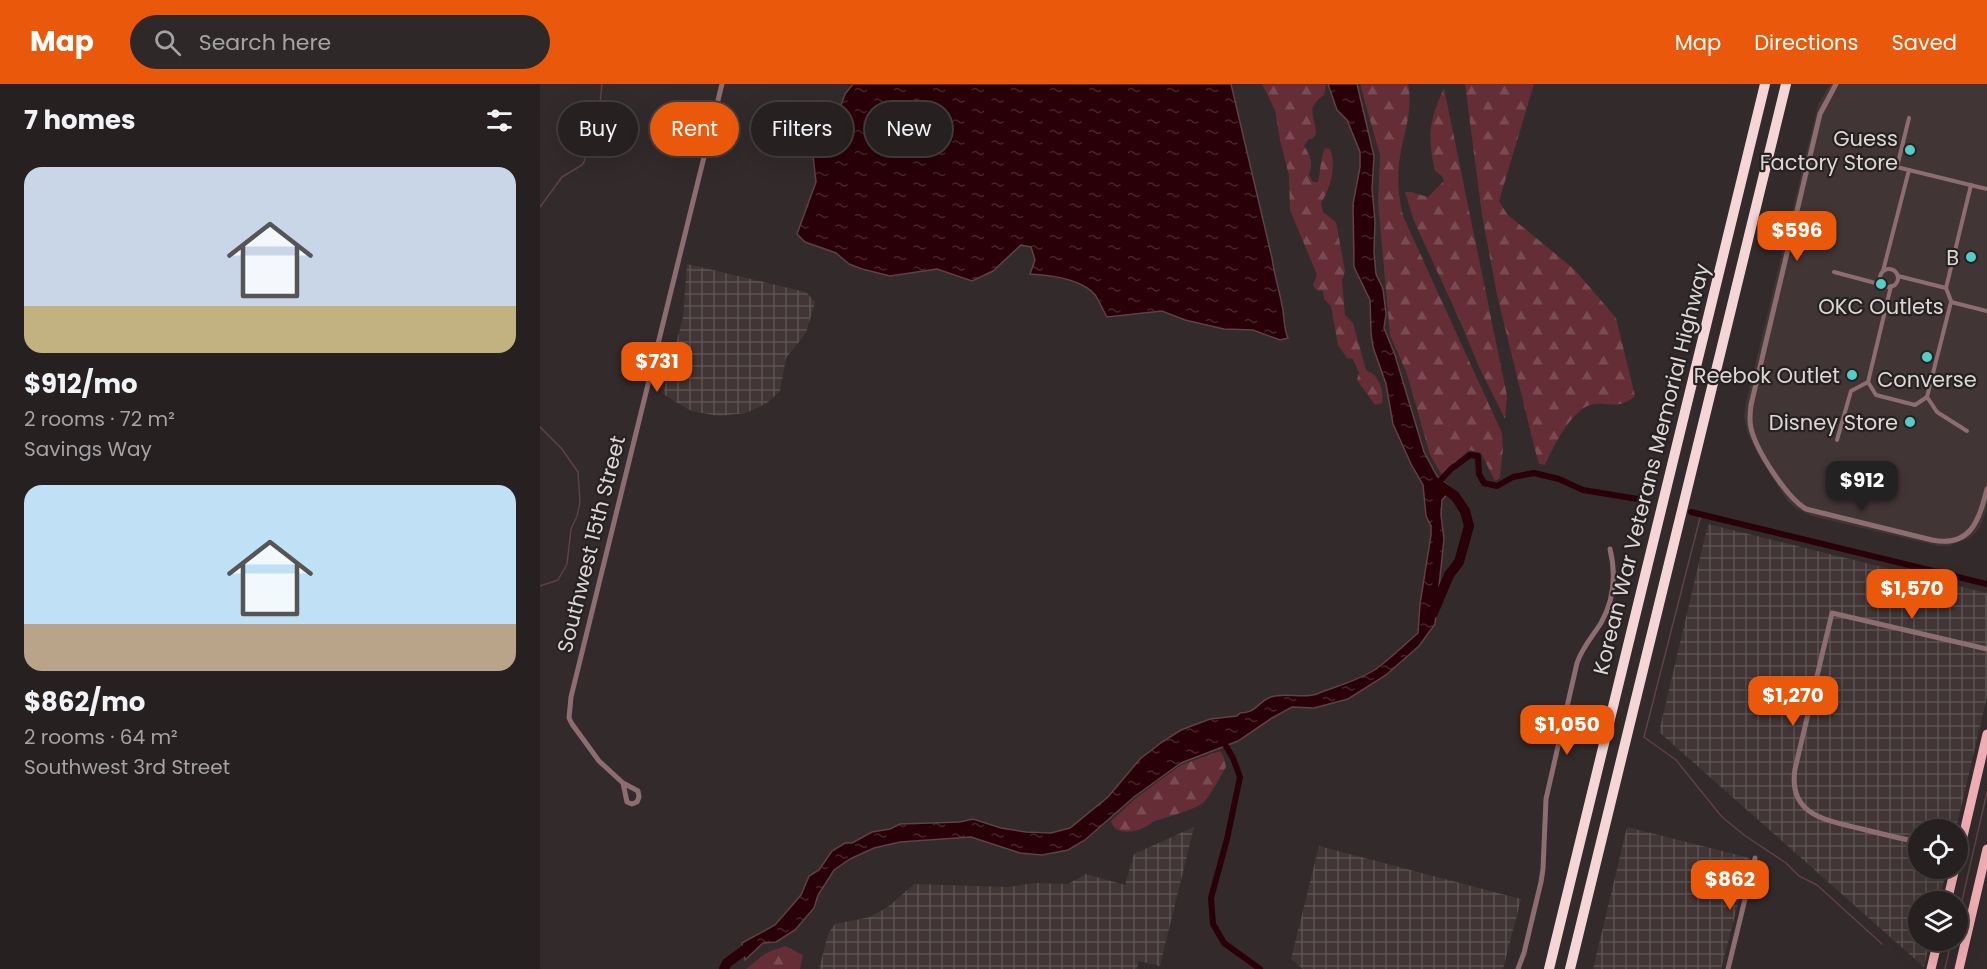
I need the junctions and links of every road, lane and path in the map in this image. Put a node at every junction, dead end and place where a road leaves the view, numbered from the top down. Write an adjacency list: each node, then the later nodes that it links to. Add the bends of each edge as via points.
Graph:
1 (722, 84): 29 (street, Southwest 15th Street, via 571,698 572,724 592,754)
2 (1763, 84): 38 (highway, Korean War Veterans Memorial Highway)
3 (1786, 84): 7 (highway, Korean War Veterans Memorial Highway)
4 (1791, 84): 7 (highway)
5 (1836, 84): 25 (street, via 1820,114 1751,405 1749,417 1754,438 1790,496 1806,509 1932,540 1952,541 1969,532 1979,519)
6 (1909, 118): 9 (street)
7 (1776, 125): 39 (highway, Korean War Veterans Memorial Highway)
8 (1854, 167): 9 (street, via 1868,160)
9 (1897, 167): 10 (street)
10 (1909, 170): 11 (street); 13 (street)
11 (1971, 185): 12 (street); 18 (street)
12 (1987, 189)
13 (1883, 271): 15 (street, via 1893,269); 16 (street, via 1880,277)
14 (1834, 272): 16 (street)
15 (1898, 276): 17 (street); 18 (street)
16 (1884, 285): 17 (street)
17 (1892, 286): 21 (street)
18 (1946, 288): 19 (street)
19 (1951, 302): 20 (street); 22 (street)
20 (1987, 311)
21 (1868, 382): 22 (street, via 1876,395 1915,405); 24 (street, via 1851,391)
22 (1927, 397): 23 (street, via 1937,412)
23 (1967, 431)
24 (1837, 440)
25 (1987, 489)
26 (1610, 549): 37 (street, via 1614,584 1602,620 1577,663 1546,799 1543,869)
27 (1987, 649): 31 (street, via 1832,613 1794,777 1795,790 1803,806 1822,820)
28 (1987, 734): 30 (main road)
29 (623, 783)
30 (1966, 819)
31 (1908, 840)
32 (1987, 849): 34 (main road)
33 (1755, 858): 40 (street)
34 (1968, 915)
35 (1935, 951): 41 (main road)
36 (1961, 951): 42 (main road)
37 (1518, 969)
38 (1549, 969)
39 (1570, 969)
40 (1728, 969)
41 (1931, 969)
42 (1959, 969)

